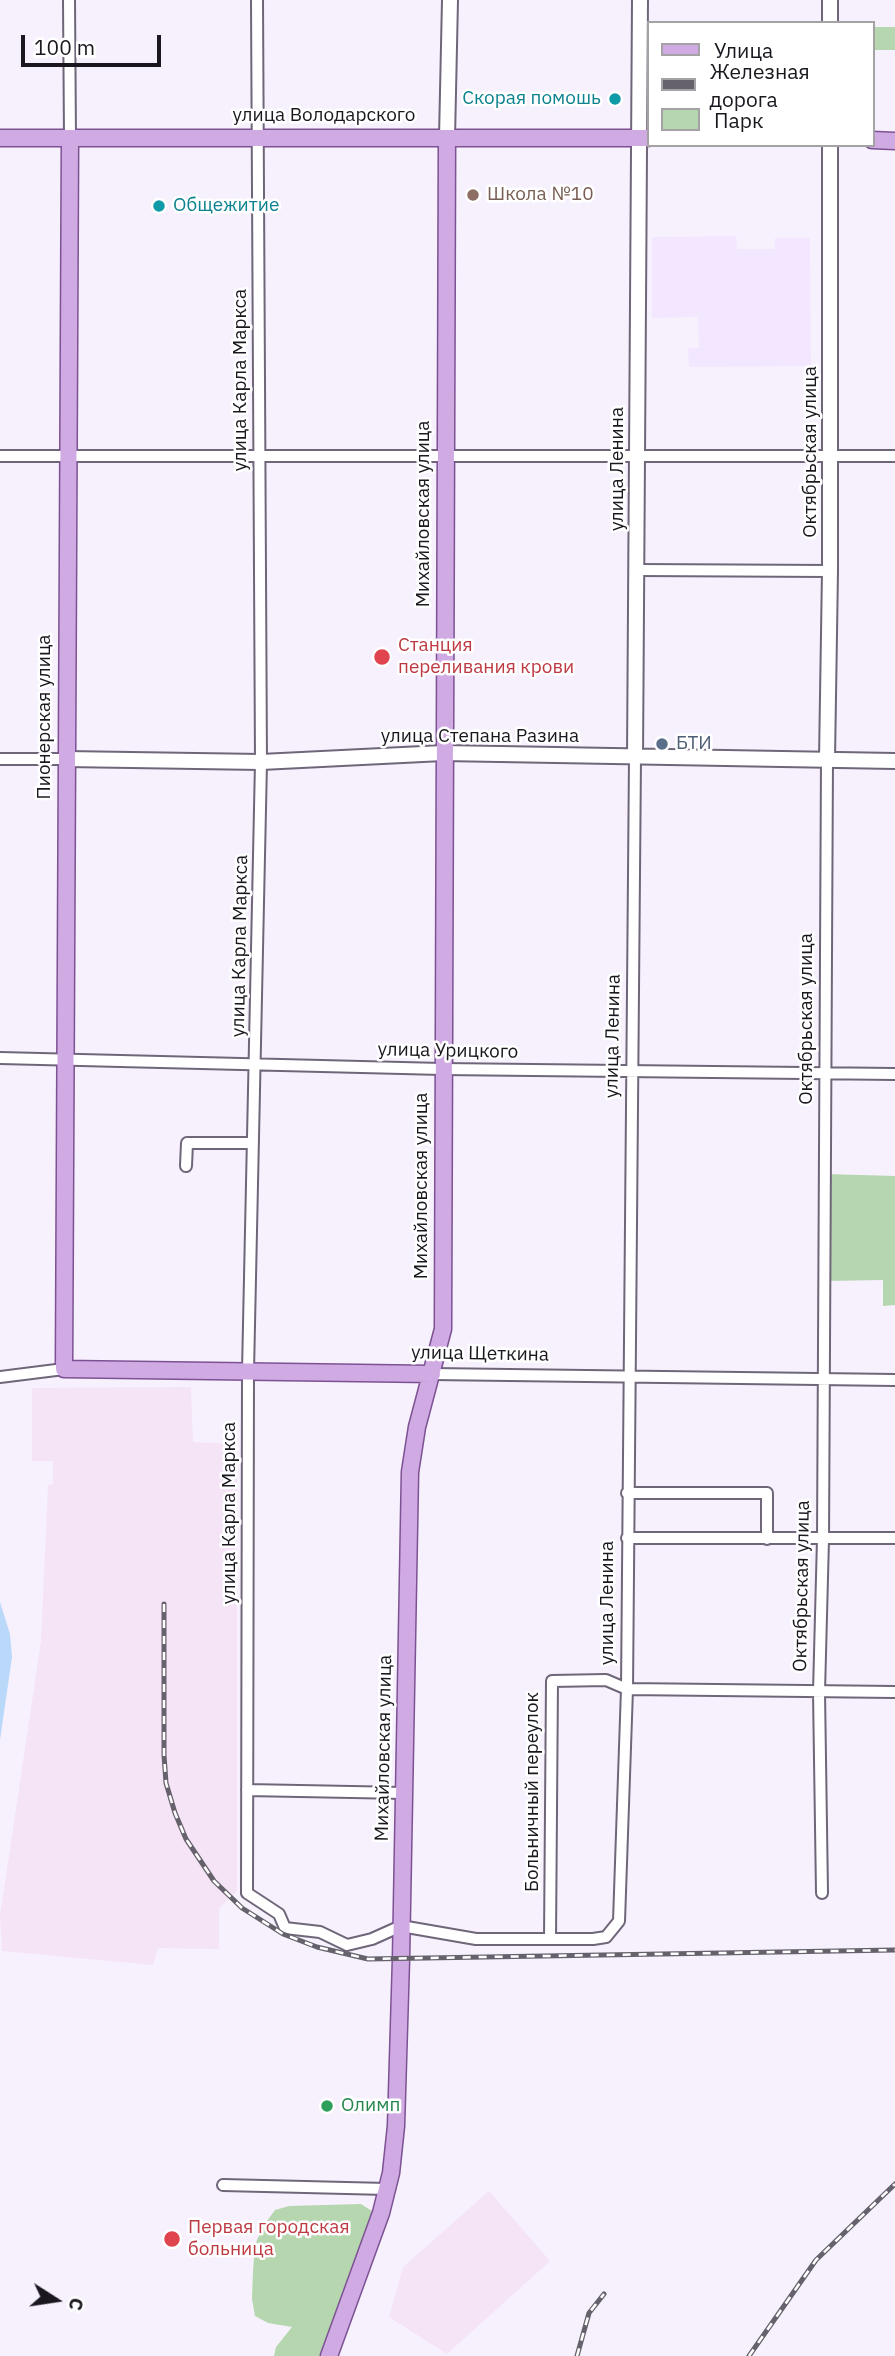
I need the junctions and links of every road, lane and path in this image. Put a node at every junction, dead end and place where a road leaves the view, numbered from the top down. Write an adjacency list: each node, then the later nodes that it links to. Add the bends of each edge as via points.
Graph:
1 (69, 0): 9 (street, Пионерская улица)
2 (257, 0): 7 (street, улица Карла Маркса)
3 (450, 0): 10 (street, Михайловская улица)
4 (640, 0): 11 (street, улица Ленина)
5 (830, 0): 6 (street)
6 (830, 21)
7 (257, 137): 9 (main road, улица Володарского); 10 (main road, улица Володарского); 18 (street, улица Карла Маркса)
8 (0, 138): 9 (main road, улица Володарского)
9 (70, 138): 17 (main road, Пионерская улица)
10 (447, 138): 11 (main road, улица Володарского); 21 (main road, Михайловская улица)
11 (643, 138): 15 (street, улица Ленина)
12 (874, 140): 13 (main road)
13 (895, 141)
14 (830, 147): 19 (street, Октябрьская улица)
15 (637, 455): 19 (street); 21 (street); 22 (street, улица Ленина)
16 (0, 456): 17 (street)
17 (68, 456): 18 (street); 27 (main road, Пионерская улица)
18 (260, 456): 21 (street); 30 (street, улица Карла Маркса)
19 (830, 456): 20 (street); 23 (street, Октябрьская улица)
20 (895, 456)
21 (446, 458): 24 (main road, Михайловская улица)
22 (637, 570): 23 (street); 25 (street, улица Ленина)
23 (830, 571): 28 (street, Октябрьская улица)
24 (443, 753): 25 (street, улица Степана Разина); 30 (street, улица Степана Разина); 34 (main road, Михайловская улица)
25 (635, 757): 28 (street, улица Степана Разина); 35 (street, улица Ленина)
26 (0, 759): 27 (street)
27 (66, 759): 30 (street, улица Степана Разина); 32 (main road, Пионерская улица)
28 (827, 759): 29 (street, улица Степана Разина); 36 (street, Октябрьская улица)
29 (895, 761)
30 (261, 762): 33 (street, улица Карла Маркса)
31 (0, 1058): 32 (street, улица Урицкого)
32 (65, 1059): 33 (street, улица Урицкого); 40 (main road, Пионерская улица)
33 (255, 1064): 34 (street, улица Урицкого); 38 (street, улица Карла Маркса)
34 (442, 1069): 35 (street, улица Урицкого); 42 (main road, Михайловская улица, via 443,1329)
35 (632, 1072): 36 (street, улица Урицкого); 44 (street, улица Ленина)
36 (826, 1073): 37 (street, улица Урицкого); 46 (street, Октябрьская улица)
37 (895, 1074)
38 (253, 1143): 39 (street, via 187,1143); 41 (street, улица Карла Маркса)
39 (186, 1166)
40 (64, 1369): 41 (main road, улица Щеткина); 43 (street)
41 (248, 1371): 42 (main road, улица Щеткина); 55 (street, улица Карла Маркса)
42 (432, 1374): 44 (street, улица Щеткина); 56 (main road, Михайловская улица, via 411,1450)
43 (0, 1377)
44 (628, 1379): 46 (street, улица Щеткина); 47 (street, улица Ленина)
45 (895, 1380): 46 (street, улица Щеткина)
46 (824, 1381): 51 (street, Октябрьская улица)
47 (627, 1493): 48 (street, улица Ленина); 50 (street, via 767,1493)
48 (627, 1538): 50 (street); 52 (street, улица Ленина)
49 (895, 1538): 51 (street)
50 (767, 1539): 51 (street)
51 (822, 1539): 53 (street, Октябрьская улица)
52 (627, 1689): 53 (street); 59 (street, улица Ленина, via 619,1921 606,1937); 59 (street, Больничный переулок, via 606,1680 552,1681)
53 (819, 1692): 54 (street); 57 (street, Октябрьская улица)
54 (895, 1692)
55 (247, 1790): 56 (street); 58 (street, улица Карла Маркса, via 247,1893 279,1914 285,1928 320,1932 347,1945)
56 (404, 1793): 58 (main road, Михайловская улица)
57 (822, 1893)
58 (401, 1926): 59 (street, улица Ленина, via 476,1939); 61 (main road, Михайловская улица, via 396,2126)
59 (550, 1939)
60 (223, 2185): 61 (street)
61 (387, 2189): 62 (main road, Михайловская улица)
62 (329, 2356)

